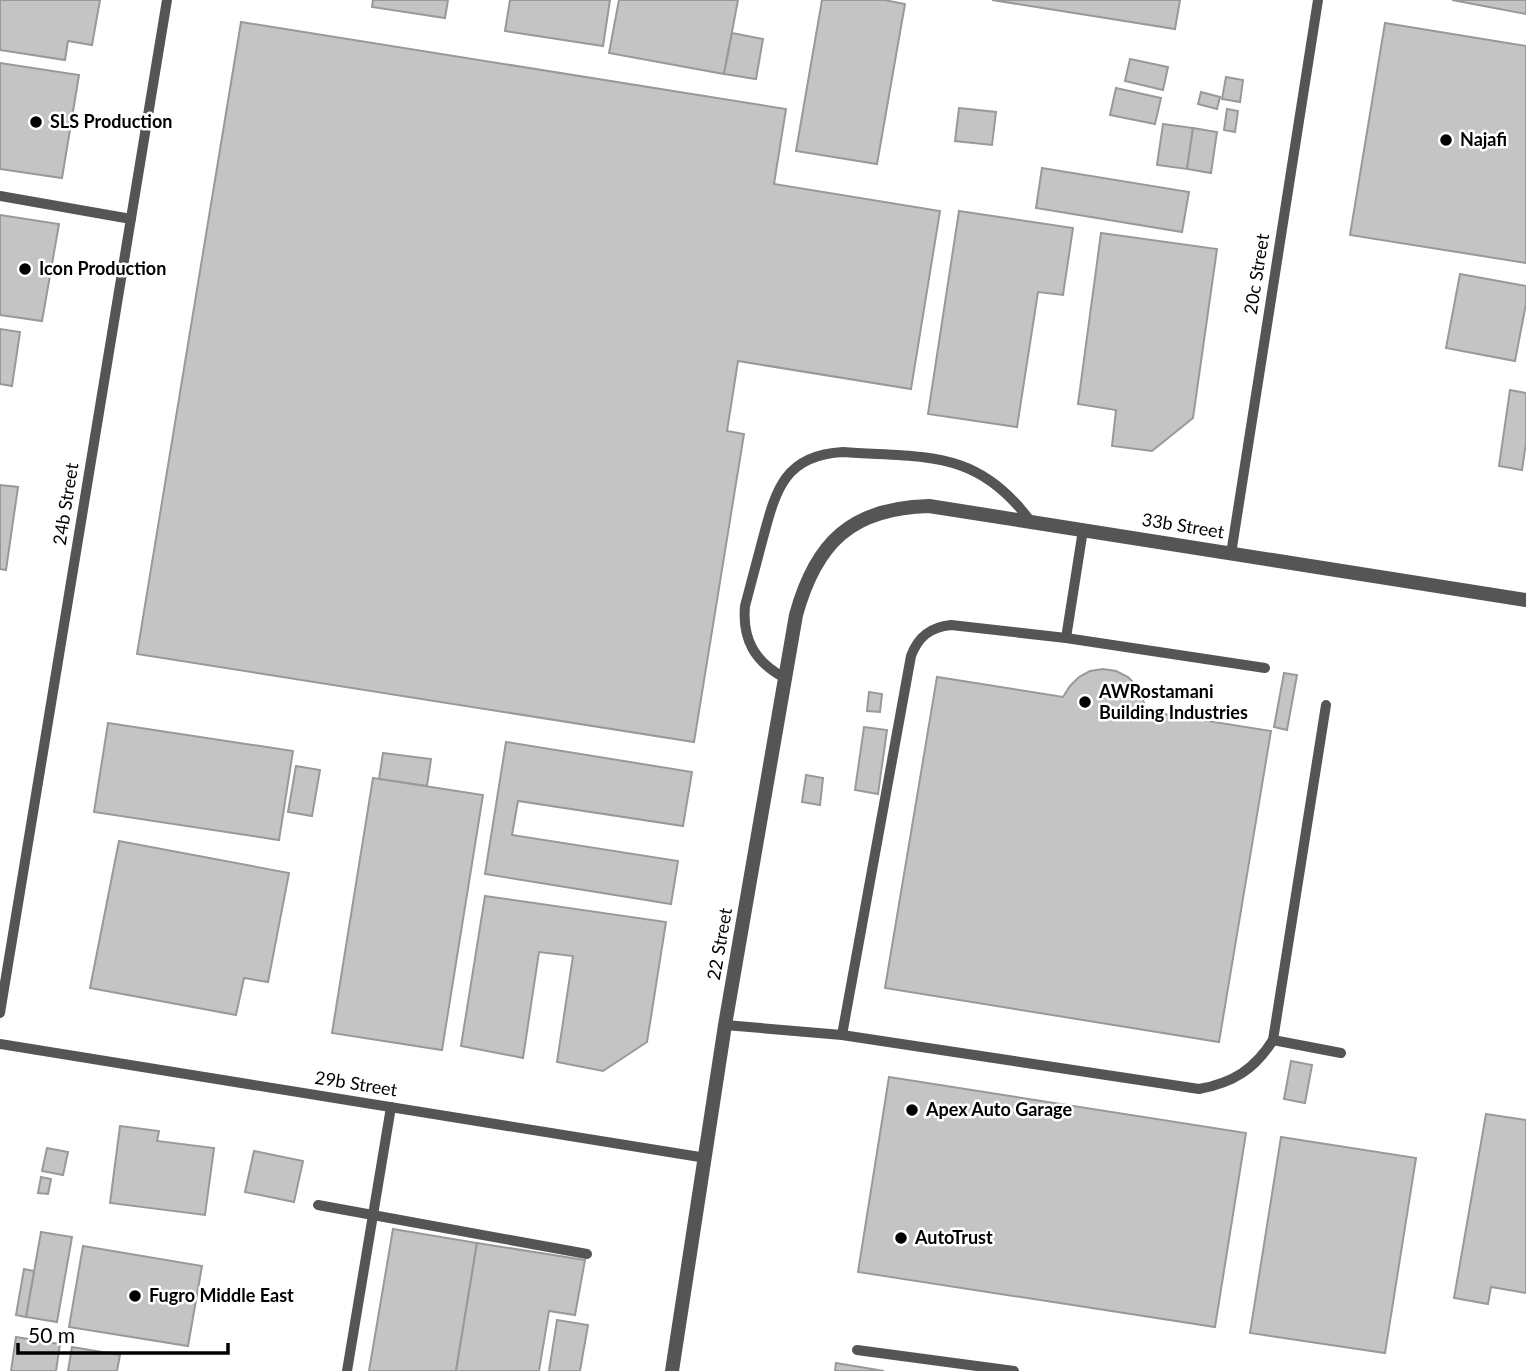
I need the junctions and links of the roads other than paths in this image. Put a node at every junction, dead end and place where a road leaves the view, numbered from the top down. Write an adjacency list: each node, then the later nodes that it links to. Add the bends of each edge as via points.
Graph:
1 (167, 0): 4 (lane, 24b Street)
2 (1318, 0): 8 (lane, 20c Street)
3 (0, 196): 4 (lane)
4 (131, 219): 14 (lane, 24b Street)
5 (1031, 522): 6 (street, 33b Street); 7 (street, 33b Street, via 910,507 872,516); 12 (lane, via 988,478 947,460 843,452 827,453 798,466 775,495 744,620 750,647 759,660)
6 (1083, 530): 8 (street, 33b Street); 10 (lane)
7 (839, 534): 12 (street, 22 Street, via 802,593)
8 (1231, 554): 9 (street, 33b Street)
9 (1526, 600)
10 (1066, 638): 11 (lane); 16 (lane, via 951,625 930,630 915,646)
11 (1265, 668)
12 (785, 678): 15 (street, 22 Street)
13 (1326, 705): 17 (lane)
14 (0, 1013)
15 (725, 1025): 16 (lane); 21 (street, 22 Street)
16 (842, 1035): 17 (lane, via 1199,1089 1236,1078 1251,1068)
17 (1273, 1041): 19 (lane)
18 (0, 1044): 20 (lane, 29b Street)
19 (1341, 1052)
20 (391, 1107): 21 (lane, 29b Street); 23 (lane)
21 (706, 1158): 27 (street, 22 Street)
22 (318, 1205): 23 (lane)
23 (373, 1215): 24 (lane); 26 (lane)
24 (587, 1254)
25 (857, 1350): 28 (lane)
26 (347, 1371)
27 (672, 1371)
28 (1014, 1371)

